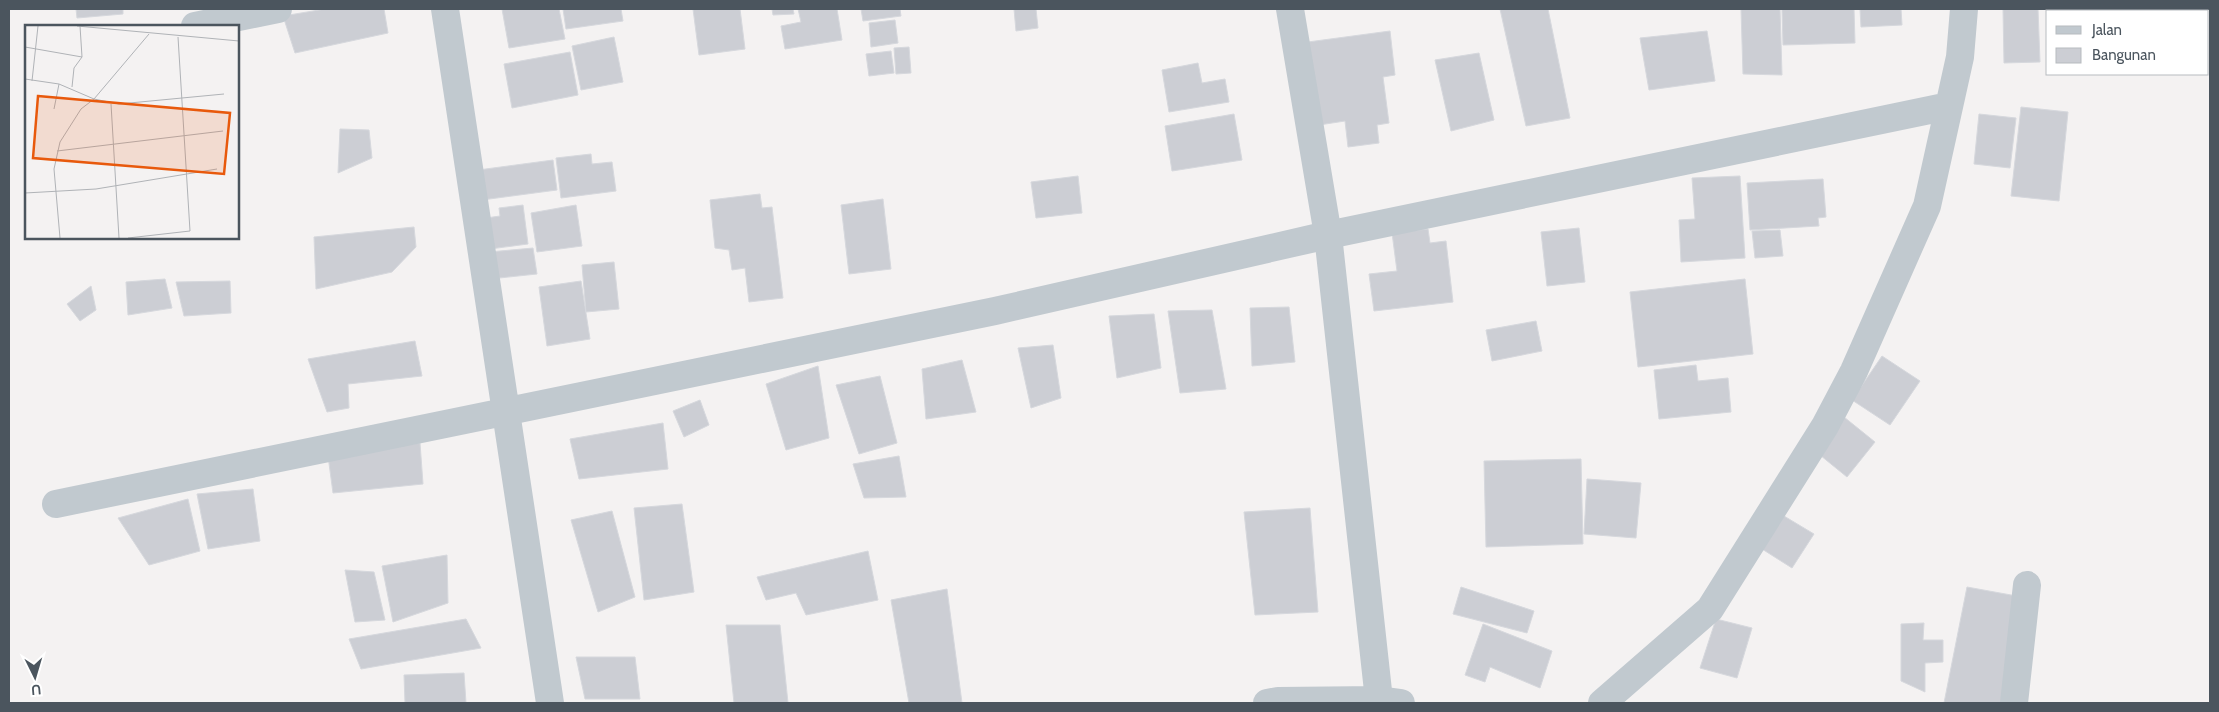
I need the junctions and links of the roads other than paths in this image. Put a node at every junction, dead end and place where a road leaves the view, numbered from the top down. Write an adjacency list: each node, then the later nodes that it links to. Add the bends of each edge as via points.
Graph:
1 (278, 9): 5 (street)
2 (445, 9): 8 (street)
3 (1290, 9): 7 (street)
4 (1964, 9): 6 (street, via 1960,57)
5 (201, 25)
6 (1949, 106): 7 (street); 14 (street, via 1927,206 1854,371 1824,426 1710,609)
7 (1328, 235): 8 (street, via 995,311); 11 (street)
8 (508, 411): 9 (street); 12 (street)
9 (56, 504)
10 (2027, 585): 15 (street)
11 (1390, 701): 13 (street)
12 (550, 703)
13 (1267, 703)
14 (1602, 703)
15 (2014, 703)

